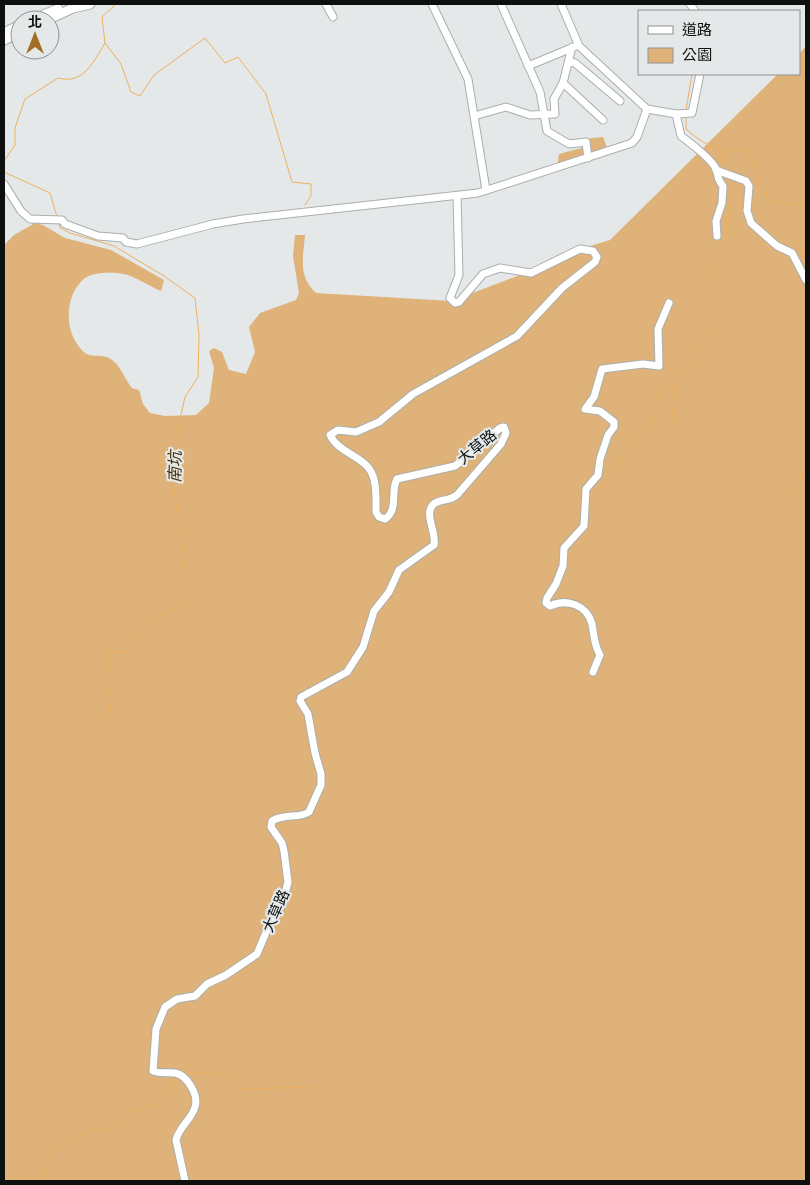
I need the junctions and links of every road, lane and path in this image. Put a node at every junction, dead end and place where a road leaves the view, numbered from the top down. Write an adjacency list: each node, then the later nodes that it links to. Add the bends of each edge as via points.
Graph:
1 (72, 4): 7 (main road)
2 (90, 4): 8 (main road)
3 (326, 4): 9 (street)
4 (432, 4): 19 (street, via 466,73)
5 (501, 4): 12 (street)
6 (561, 4): 10 (street)
7 (57, 10)
8 (60, 14)
9 (333, 17)
10 (575, 47): 11 (street); 12 (street); 16 (street)
11 (570, 62): 14 (street); 15 (street)
12 (528, 66): 18 (street, via 540,92)
13 (700, 75): 17 (street, via 692,113)
14 (563, 83): 18 (street, via 554,99 556,114); 20 (street)
15 (620, 101)
16 (647, 109): 17 (street); 21 (street, via 632,143)
17 (676, 114): 22 (street, via 681,136)
18 (545, 115): 19 (street, via 530,115 506,107); 21 (street, via 547,131 569,144 586,142)
19 (474, 116): 24 (street)
20 (603, 120)
21 (588, 158): 24 (street)
22 (719, 171): 26 (street, via 717,178 724,192 716,221); 27 (street, via 746,181 751,222 777,246 792,253)
23 (4, 184): 25 (street, via 30,219 58,220 98,236 123,238 131,245 244,219)
24 (486, 190): 25 (street)
25 (457, 196): 30 (street, 大草路, via 459,275 450,298 454,303 459,302 477,278 500,268 531,273 580,249 594,250 597,256 595,262 562,288 517,336 413,394 379,422 356,432 338,430 330,435 345,451 364,463 372,474 376,512 385,519 393,507 397,479 455,466 500,428 504,427 506,433 501,444 457,495 431,507 434,545 399,570 389,592 374,611 356,660 338,677 301,697 308,714 321,779 309,812 285,815 272,821 271,827 284,851 287,892 257,954 207,984 194,996 176,1000 166,1008 156,1029 153,1071 177,1073 194,1092 195,1106 177,1133 176,1140)
26 (717, 236)
27 (806, 280)
28 (669, 303): 29 (street, via 658,330 659,366 642,364 602,369 594,397 585,409 606,414 614,422 614,428 608,435 598,475 586,489 584,526 564,548 563,566 546,603 550,606 571,602 588,616 600,655)
29 (594, 672)
30 (186, 1181)

